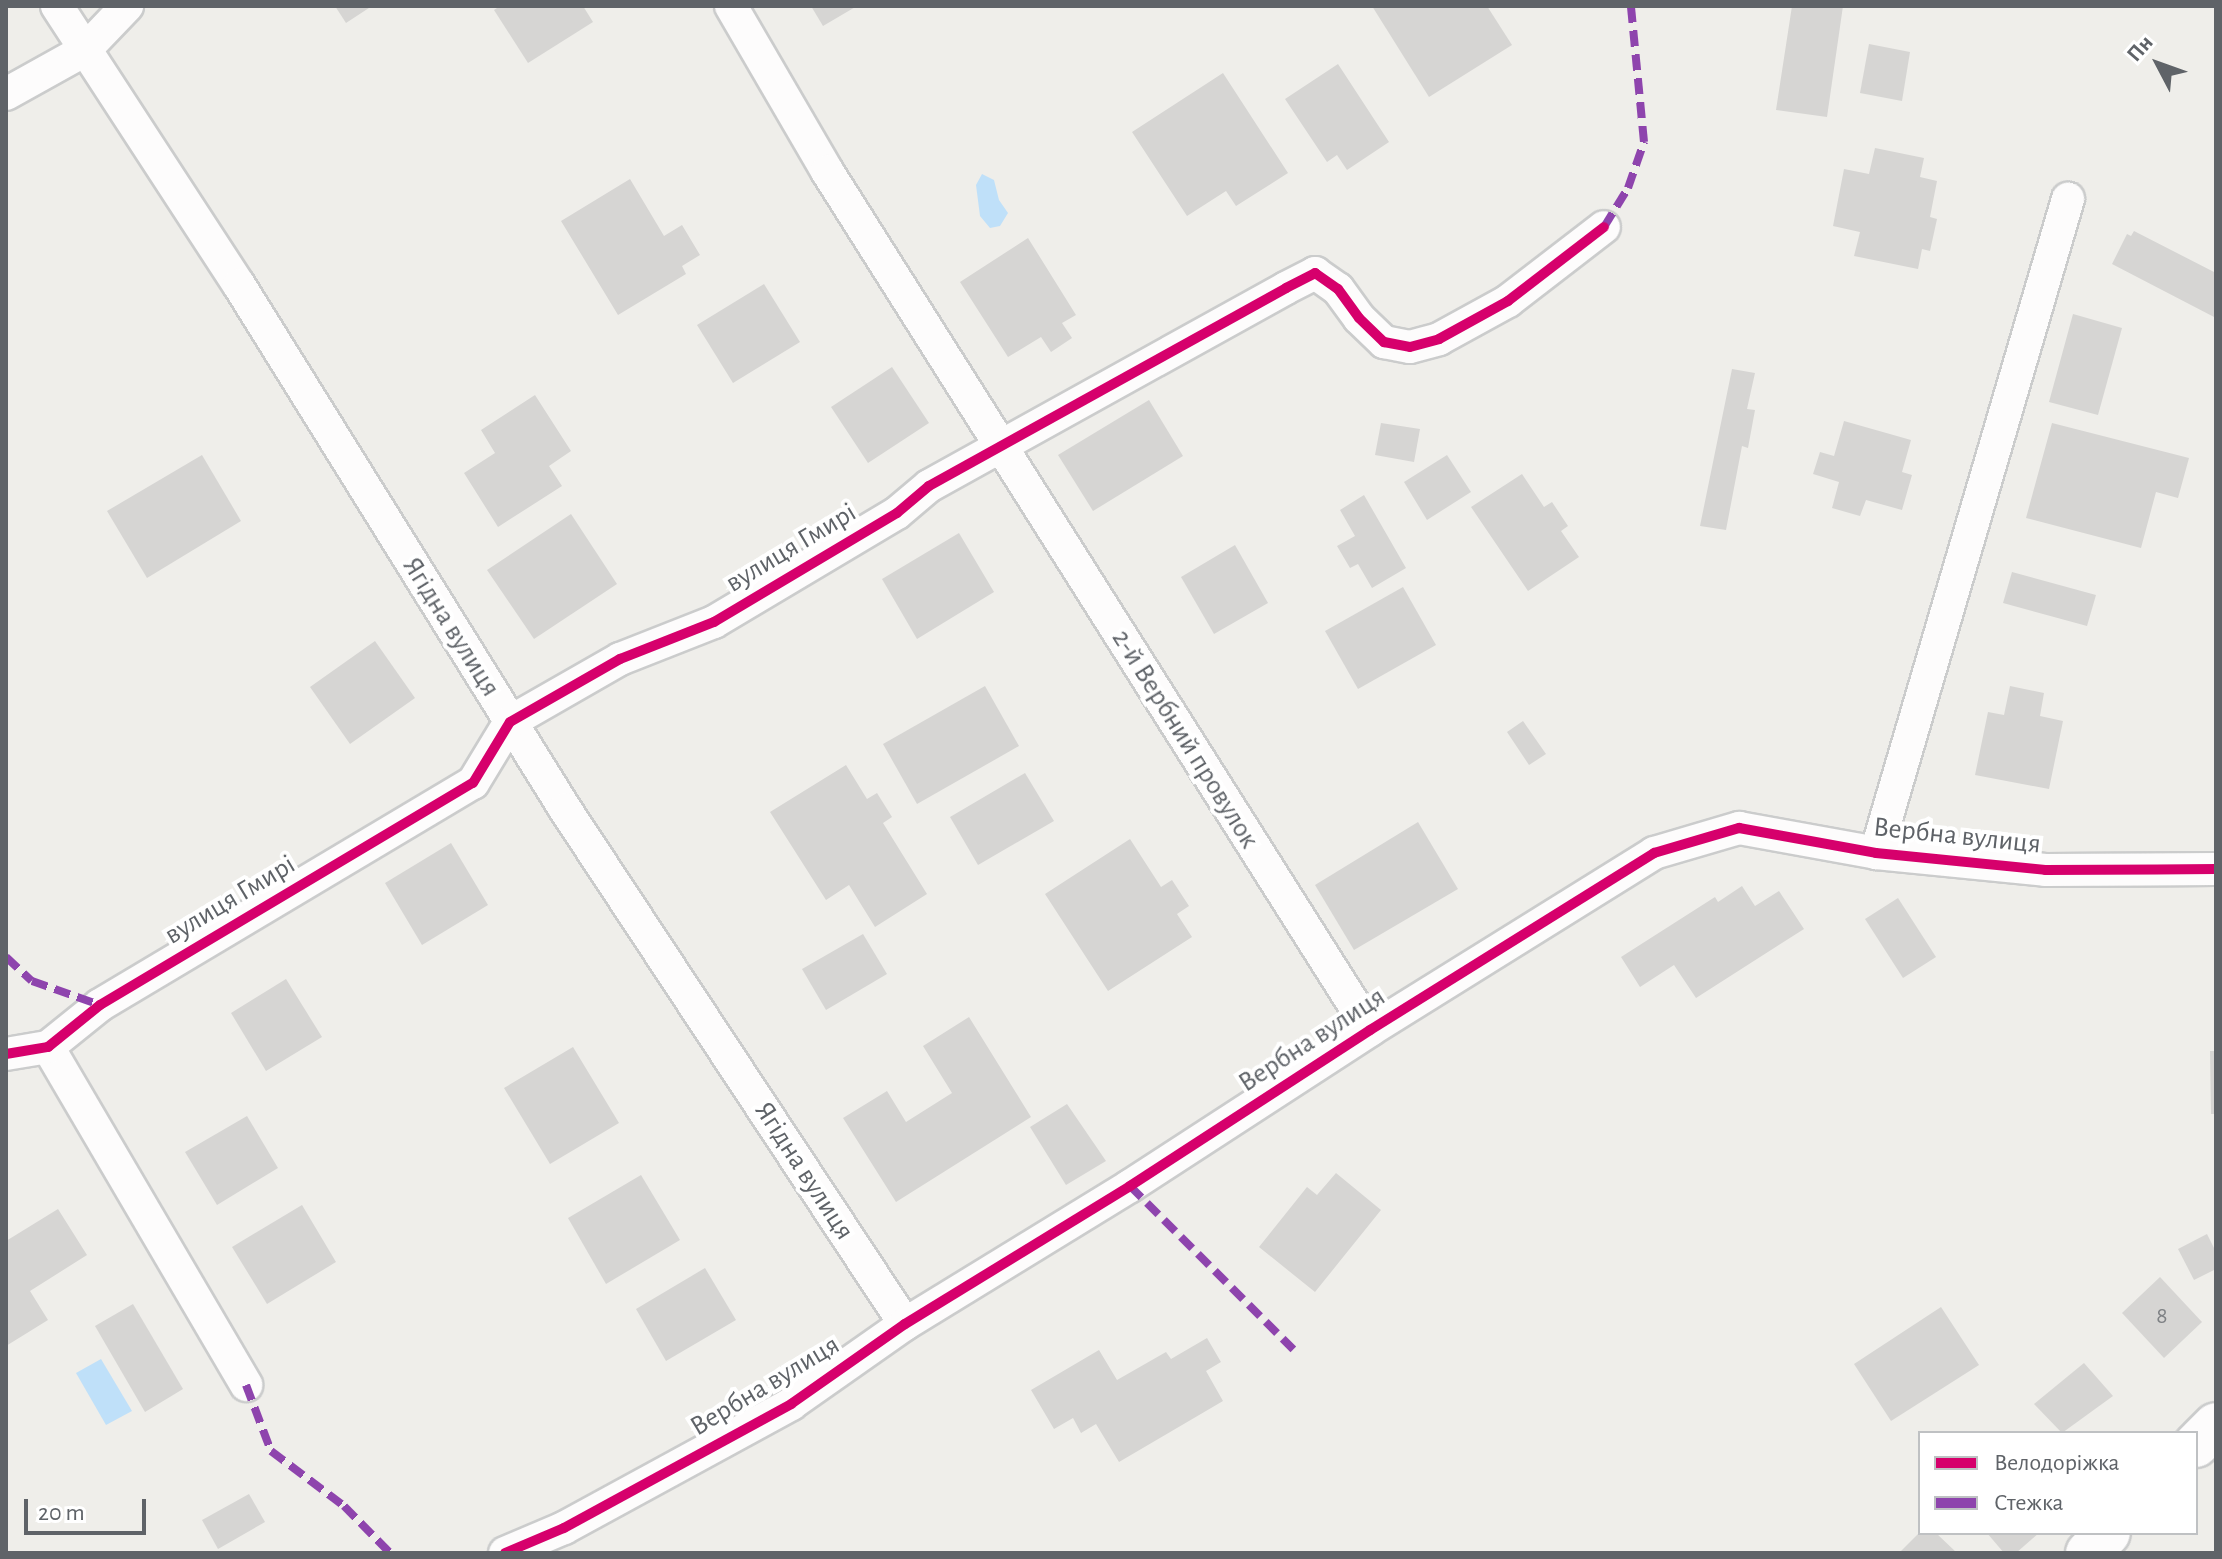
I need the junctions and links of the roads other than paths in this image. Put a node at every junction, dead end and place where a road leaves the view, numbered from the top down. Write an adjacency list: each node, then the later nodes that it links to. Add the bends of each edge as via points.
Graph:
1 (57, 6): 4 (street, Ягідна вулиця)
2 (127, 6): 4 (street)
3 (731, 6): 8 (street, 2-й Вербний провулок, via 827,171)
4 (85, 50): 5 (street); 9 (street, Ягідна вулиця, via 239,285)
5 (6, 94)
6 (2068, 199): 10 (street)
7 (1604, 227): 8 (street, вулиця Гмирі, via 1508,301 1439,339 1410,347 1384,342 1338,289 1315,273)
8 (1003, 447): 9 (street, вулиця Гмирі, via 929,486 897,513 714,622 620,659); 12 (street, 2-й Вербний провулок)
9 (510, 722): 13 (street, вулиця Гмирі, via 473,783 100,1005); 15 (street, Ягідна вулиця)
10 (1876, 853): 11 (street, Вербна вулиця, via 2045,870); 12 (street, Вербна вулиця, via 1739,828 1654,853)
11 (2216, 869)
12 (1370, 1030): 15 (street, Вербна вулиця)
13 (48, 1047): 14 (street, вулиця Гмирі); 16 (street)
14 (6, 1054)
15 (905, 1324): 20 (street, Вербна вулиця, via 791,1404 564,1528)
16 (246, 1385)
17 (2216, 1425): 18 (street)
18 (2198, 1443)
19 (2106, 1535): 21 (street)
20 (505, 1553)
21 (2088, 1553)

